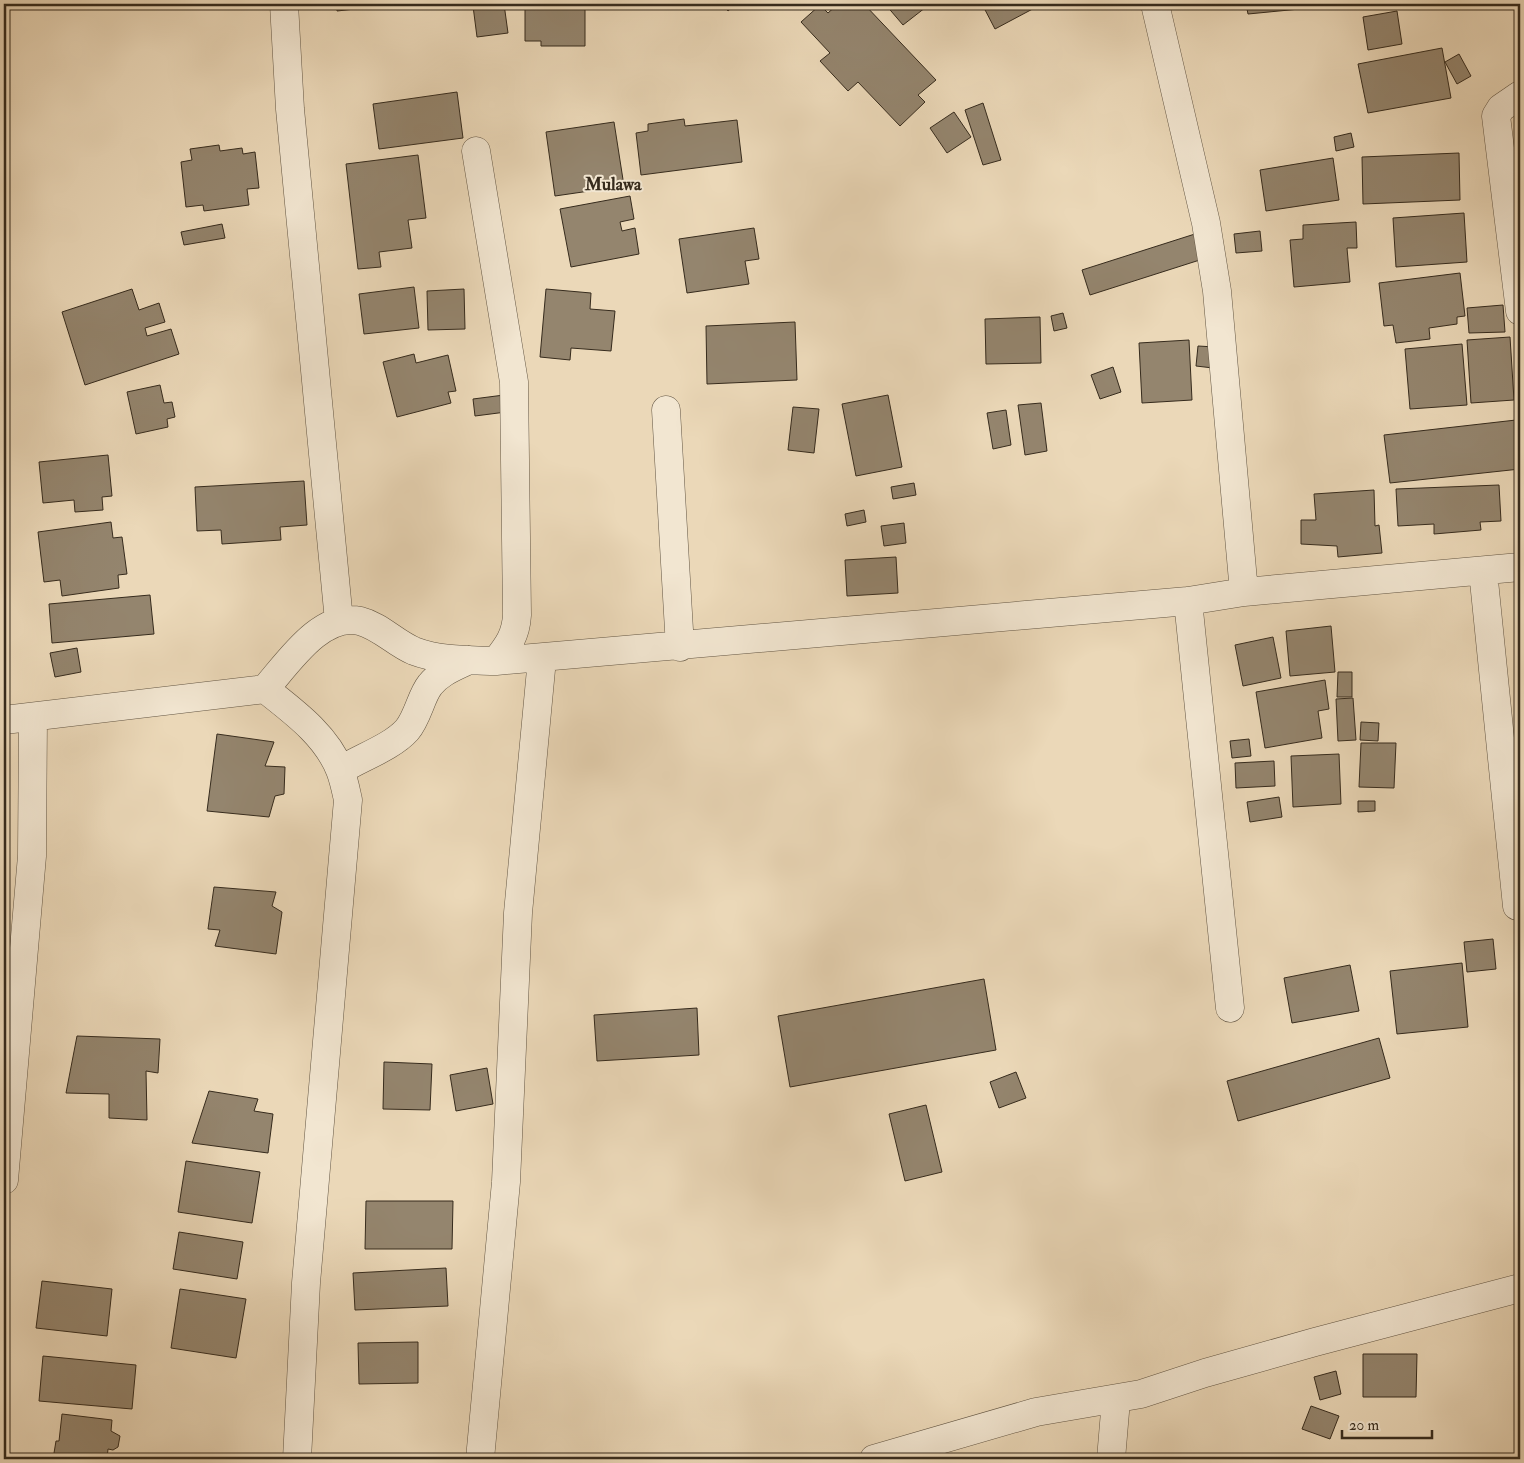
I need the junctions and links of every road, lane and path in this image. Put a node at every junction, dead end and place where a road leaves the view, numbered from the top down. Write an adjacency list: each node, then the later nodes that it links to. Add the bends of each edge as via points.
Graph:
1 (284, 4): 11 (street, via 290,109)
2 (1154, 4): 9 (street, via 1206,223 1217,290)
3 (1520, 95): 5 (street, via 1501,108 1496,116)
4 (476, 151): 14 (street, via 514,382 516,629 512,641)
5 (1520, 311)
6 (666, 410): 12 (street)
7 (1520, 567): 8 (street)
8 (1483, 571): 9 (street); 19 (street)
9 (1244, 592): 10 (street)
10 (1188, 601): 12 (street); 20 (street)
11 (339, 621): 14 (street, via 360,621 412,650 438,658); 15 (street, via 294,653)
12 (680, 647): 13 (street)
13 (542, 659): 14 (street); 25 (street, via 518,913 506,1182)
14 (483, 661): 18 (street, via 446,671 429,686 421,707 406,730 380,750)
15 (266, 689): 16 (street); 18 (street, via 306,722)
16 (33, 718): 17 (street); 21 (street, via 32,856)
17 (4, 720)
18 (340, 770): 24 (street, via 348,800 306,1283)
19 (1517, 906)
20 (1230, 1008)
21 (4, 1180)
22 (1520, 1288): 23 (street, via 1315,1342)
23 (1116, 1400): 26 (street, via 1036,1412); 27 (street)
24 (297, 1459)
25 (480, 1459)
26 (874, 1459)
27 (1111, 1459)

